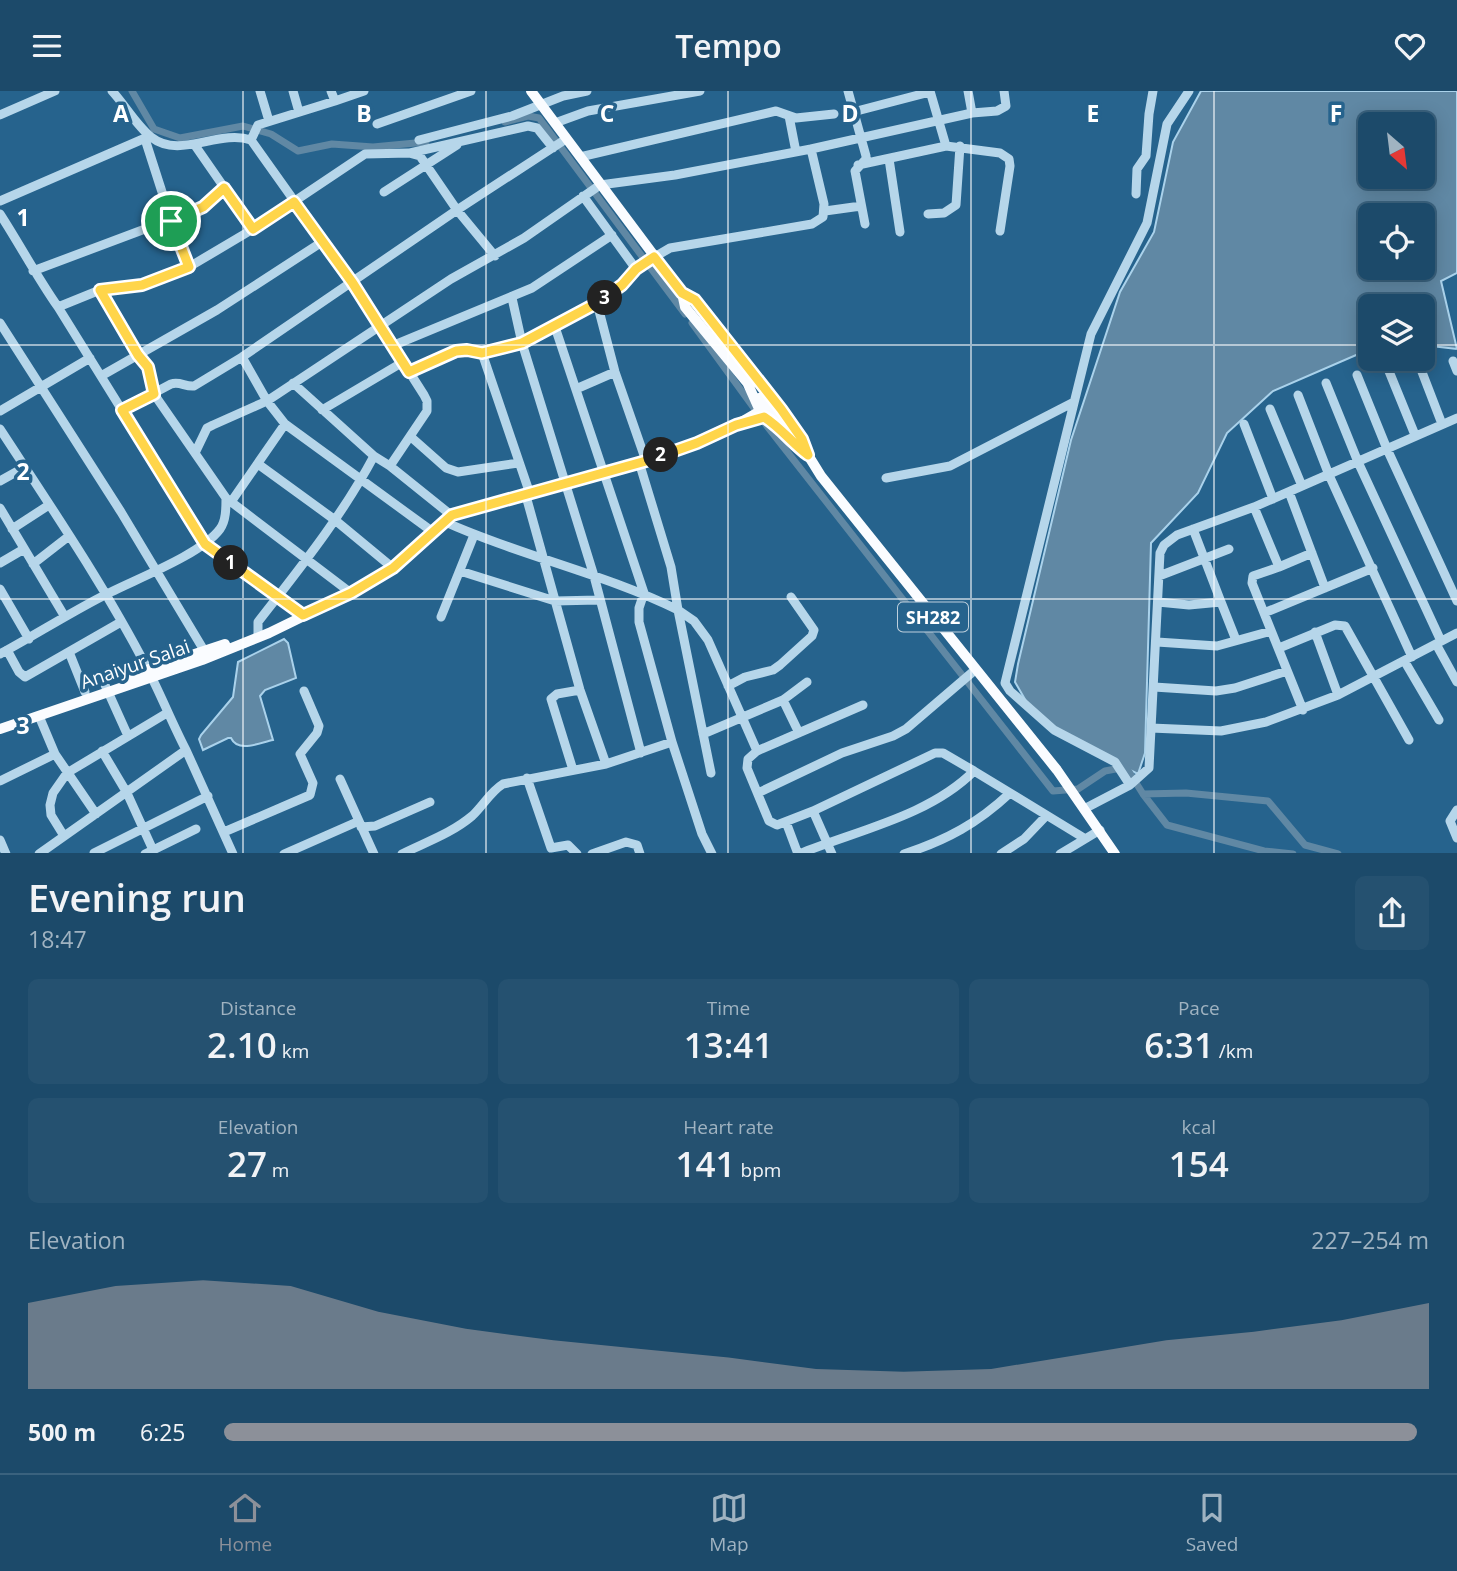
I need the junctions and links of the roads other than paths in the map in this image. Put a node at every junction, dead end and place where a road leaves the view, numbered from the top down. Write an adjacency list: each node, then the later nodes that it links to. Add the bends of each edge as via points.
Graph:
1 (55, 91): 23 (street)
2 (112, 91): 29 (street)
3 (260, 91): 26 (street)
4 (293, 91): 19 (street)
5 (331, 91): 17 (street)
6 (364, 91): 17 (street)
7 (471, 91): 28 (street)
8 (531, 91): 18 (main road, SH282)
9 (587, 91): 18 (street)
10 (700, 91): 27 (street, via 588,111)
11 (848, 91): 20 (street)
12 (968, 91): 21 (street)
13 (1004, 91): 21 (street, via 1005,108)
14 (1153, 91): 49 (street, via 1146,156 1137,169)
15 (1189, 91): 101 (street, via 1167,124 1147,223 1091,334)
16 (930, 92): 20 (street); 25 (street)
17 (335, 101): 19 (street)
18 (541, 105): 27 (main road, SH282); 33 (street)
19 (299, 112): 26 (street)
20 (853, 112): 30 (street)
21 (972, 113): 25 (street)
22 (834, 114): 24 (street)
23 (0, 115)
24 (789, 116): 40 (street); 42 (street, via 771,111)
25 (937, 120): 30 (street); 36 (street)
26 (269, 121): 31 (street, via 258,125)
27 (555, 123): 32 (main road, SH282)
28 (377, 124)
29 (148, 137): 35 (street, via 172,146); 51 (street); 58 (street)
30 (860, 137): 39 (street); 45 (street, via 866,159)
31 (251, 139): 35 (street, via 233,136); 52 (street)
32 (566, 139): 38 (street); 42 (main road, SH282)
33 (419, 140)
34 (465, 140): 38 (street, via 533,126); 41 (street); 44 (street)
35 (194, 144): 47 (street)
36 (946, 146): 37 (street); 43 (street)
37 (960, 146): 56 (street, via 956,205 944,213); 61 (street, via 1009,159)
38 (553, 148): 54 (street)
39 (811, 149): 40 (street); 55 (street)
40 (796, 152): 46 (street)
41 (410, 153): 44 (street, via 421,156); 52 (street, via 360,156)
42 (580, 157): 46 (main road, SH282)
43 (888, 159): 45 (street); 62 (street)
44 (427, 165): 48 (street); 54 (street)
45 (858, 165): 53 (street)
46 (600, 185): 50 (street); 66 (main road, SH282)
47 (224, 188): 58 (street, via 203,207); 60 (street)
48 (384, 192)
49 (1136, 194)
50 (583, 196): 63 (street); 65 (street)
51 (0, 201)
52 (294, 202): 60 (street); 64 (street)
53 (861, 206): 55 (street); 59 (street)
54 (457, 210): 65 (street); 69 (street)
55 (825, 211): 66 (street, via 823,218 811,225 679,245)
56 (928, 214)
57 (0, 215): 68 (street)
58 (171, 221): 67 (street); 68 (street)
59 (865, 224)
60 (253, 229): 67 (street)
61 (1000, 231)
62 (900, 232)
63 (612, 235): 66 (street); 71 (street)
64 (322, 242): 69 (street); 80 (street)
65 (495, 256): 75 (street)
66 (645, 263): 72 (street); 82 (main road, SH282, via 682,293 685,307)
67 (189, 267): 70 (street, via 142,285)
68 (33, 271): 73 (street)
69 (352, 282): 75 (street); 81 (street)
70 (100, 290): 73 (street); 80 (street)
71 (512, 298): 77 (street); 78 (street)
72 (597, 303): 76 (street); 90 (street)
73 (58, 307): 83 (street)
74 (0, 323): 95 (street)
75 (379, 326): 78 (street); 93 (street)
76 (555, 327): 77 (street); 96 (street)
77 (522, 343): 79 (street); 130 (street)
78 (392, 346): 85 (street)
79 (482, 353): 89 (street, via 456,351); 121 (street)
80 (138, 355): 92 (street); 97 (street, via 148,367)
81 (242, 357): 97 (street, via 194,386 176,382); 100 (street)
82 (734, 357): 99 (main road, SH282); 107 (main road, SH282)
83 (90, 358): 92 (street); 95 (street)
84 (1453, 361): 88 (street)
85 (402, 362): 89 (street); 105 (street)
86 (1389, 371): 113 (street)
87 (1422, 371): 111 (street)
88 (1457, 371)
89 (409, 372): 114 (street, via 428,406)
90 (615, 372): 96 (street); 119 (street)
91 (1357, 375): 115 (street)
92 (101, 376): 104 (street)
93 (293, 383): 100 (street); 105 (street)
94 (1326, 383): 120 (street)
95 (41, 388): 106 (street); 159 (street)
96 (576, 389): 125 (street)
97 (154, 394): 104 (street); 116 (street)
98 (1298, 395): 126 (street)
99 (772, 398): 102 (main road, SH282); 107 (main road)
100 (267, 401): 109 (street); 116 (street, via 207,428)
101 (1074, 402): 127 (street, via 950,466); 236 (street, via 1005,683 1054,730 1115,762)
102 (781, 409): 107 (main road); 117 (main road, SH282)
103 (1270, 409): 131 (street)
104 (122, 410): 147 (street)
105 (322, 410): 118 (street)
106 (0, 411)
107 (761, 414): 117 (main road, SH282); 119 (main road)
108 (1457, 418): 111 (street)
109 (285, 424): 122 (street); 128 (street)
110 (1244, 424): 134 (street)
111 (1442, 424): 113 (street)
112 (0, 429): 124 (street)
113 (1415, 435): 115 (street)
114 (411, 437): 121 (street, via 446,468 458,472); 123 (street)
115 (1387, 449): 120 (street); 172 (street)
116 (195, 453): 135 (street)
117 (808, 455): 195 (main road, SH282)
118 (374, 456): 123 (street); 128 (street)
119 (643, 461): 125 (main road); 175 (street)
120 (1358, 462): 126 (street); 189 (street)
121 (518, 463): 133 (street)
122 (258, 464): 135 (street); 141 (street)
123 (390, 466): 140 (street)
124 (25, 467): 129 (street); 136 (street)
125 (605, 472): 130 (main road); 166 (street)
126 (1329, 475): 131 (street); 158 (street)
127 (886, 478)
128 (362, 479): 141 (street); 144 (street)
129 (0, 481)
130 (566, 483): 133 (main road); 161 (street)
131 (1302, 486): 132 (street)
132 (1289, 492): 134 (street); 150 (street)
133 (528, 495): 140 (main road); 153 (street)
134 (1273, 499): 137 (street)
135 (229, 500): 147 (street, via 220,529); 152 (street)
136 (49, 505): 142 (street); 146 (street)
137 (1254, 507): 143 (street); 156 (street)
138 (0, 508): 139 (street)
139 (3, 518): 142 (street)
140 (447, 518): 144 (main road, Anaiyur Salai); 145 (street)
141 (335, 520): 152 (street); 157 (street)
142 (12, 529): 148 (street)
143 (1193, 529): 151 (street); 162 (street, via 1164,545)
144 (433, 532): 157 (main road, Anaiyur Salai)
145 (474, 535): 153 (street); 160 (street)
146 (69, 536): 155 (street); 167 (street)
147 (205, 544): 159 (street); 168 (street)
148 (24, 549): 154 (street); 155 (street)
149 (1229, 549): 151 (street)
150 (1312, 553): 156 (street); 163 (street)
151 (1204, 559): 162 (street); 174 (street)
152 (307, 561): 165 (street); 168 (street)
153 (544, 561): 161 (street); 171 (street)
154 (0, 563)
155 (33, 565): 178 (street)
156 (1279, 567): 176 (street, via 1253,576)
157 (393, 568): 165 (main road, Anaiyur Salai)
158 (1373, 568): 163 (street); 194 (street)
159 (157, 570): 167 (street); 193 (street)
160 (460, 571): 171 (street); 179 (street)
161 (594, 576): 166 (street); 170 (street)
162 (1159, 576): 173 (street)
163 (1325, 587): 176 (street)
164 (0, 589): 186 (street)
165 (351, 593): 177 (main road, Anaiyur Salai)
166 (644, 593): 175 (street); 222 (street, via 639,622)
167 (104, 595): 178 (street); 180 (street)
168 (277, 597): 177 (street); 185 (street, via 258,622)
169 (791, 597): 201 (street, via 814,629 811,636 773,670)
170 (598, 600): 171 (street); 226 (street)
171 (555, 601): 204 (street)
172 (1457, 601)
173 (1158, 602): 174 (street); 188 (street)
174 (1221, 602): 187 (street)
175 (678, 610): 201 (street, via 700,628); 219 (street)
176 (1264, 613): 182 (street)
177 (303, 615): 181 (main road, Anaiyur Salai)
178 (65, 617): 186 (street)
179 (441, 617)
180 (121, 622): 192 (street); 197 (street)
181 (278, 627): 185 (main road, Anaiyur Salai); 193 (main road, Anaiyur Salai, via 240,646)
182 (1271, 631): 187 (street); 190 (street)
183 (1315, 632): 190 (street); 198 (street, via 1345,626); 207 (street)
184 (1457, 633): 189 (street)
185 (258, 634): 193 (main road, Anaiyur Salai)
186 (29, 639): 191 (street)
187 (1236, 641): 188 (street, via 1217,646)
188 (1157, 642): 202 (street)
189 (1439, 643): 194 (street); 200 (street)
190 (1279, 648): 196 (street)
191 (4, 652): 192 (street, via 25,677)
192 (69, 652): 206 (street)
193 (207, 654): 197 (main road, Anaiyur Salai)
194 (1409, 659): 198 (street); 214 (street)
195 (975, 670): 238 (street, via 906,729); 242 (main road, SH282)
196 (1287, 671): 202 (street, via 1216,691); 210 (street)
197 (149, 673): 203 (main road, Anaiyur Salai); 211 (street)
198 (1374, 678): 207 (street); 221 (street)
199 (807, 682): 208 (street)
200 (1457, 682)
201 (728, 686): 213 (street)
202 (1154, 687): 216 (street)
203 (106, 688): 206 (main road, Anaiyur Salai); 212 (main road, Anaiyur Salai); 220 (street)
204 (580, 690): 228 (street); 229 (street, via 551,699)
205 (304, 691): 252 (street, via 318,726 299,754 313,783 310,795)
206 (85, 692): 215 (main road, Anaiyur Salai)
207 (1338, 695): 210 (street)
208 (783, 700): 213 (street); 218 (street)
209 (863, 705): 218 (street)
210 (1303, 710): 216 (street, via 1221,731)
211 (167, 713): 220 (street); 223 (street)
212 (39, 716): 217 (main road, Anaiyur Salai); 227 (street)
213 (742, 718): 219 (street); 225 (street)
214 (1439, 720)
215 (0, 722)
216 (1151, 728): 236 (street, via 1149,768)
217 (0, 729)
218 (799, 733): 225 (street)
219 (703, 734): 232 (street)
220 (128, 736): 224 (street)
221 (1409, 740)
222 (672, 742): 226 (street); 271 (street)
223 (187, 750): 237 (street); 240 (street)
224 (102, 751): 231 (street); 237 (street)
225 (757, 751): 238 (street, via 746,764)
226 (641, 753): 228 (street)
227 (55, 754): 231 (street); 235 (street)
228 (606, 764): 229 (street)
229 (573, 770): 233 (street)
230 (974, 771): 239 (street); 244 (street, via 935,753); 257 (street, via 947,794)
231 (67, 773): 245 (street); 253 (street, via 50,805)
232 (711, 773)
233 (527, 778): 259 (street); 267 (street, via 496,788 454,829)
234 (340, 779): 248 (street)
235 (0, 781)
236 (1133, 783): 242 (street)
237 (127, 793): 245 (street); 249 (street)
238 (758, 793): 247 (street, via 771,823)
239 (1010, 793): 246 (street); 274 (street, via 974,823)
240 (208, 796): 249 (street); 252 (street)
241 (430, 802): 248 (street, via 371,827)
242 (1082, 806): 251 (main road, SH282)
243 (1457, 810): 255 (street, via 1450,821)
244 (813, 811): 247 (street); 257 (street)
245 (96, 814): 253 (street)
246 (1046, 816): 254 (street); 275 (street, via 1024,839)
247 (786, 822): 272 (street)
248 (360, 824): 258 (street); 266 (street)
249 (143, 828): 261 (street); 263 (street)
250 (196, 829): 261 (street)
251 (1100, 830): 254 (street); 277 (main road, SH282)
252 (224, 832): 264 (street)
253 (64, 836): 260 (street)
254 (1084, 838): 276 (street)
255 (1457, 838)
256 (0, 839): 262 (street)
257 (827, 842): 272 (street); 273 (street)
258 (298, 851): 265 (street)
259 (552, 851): 268 (street, via 568,845)
260 (44, 852)
261 (149, 852)
262 (6, 853)
263 (94, 853)
264 (233, 853)
265 (284, 853)
266 (374, 853)
267 (402, 853)
268 (577, 853)
269 (592, 853): 270 (street, via 626,842 637,845)
270 (640, 853)
271 (712, 853)
272 (799, 853)
273 (832, 853)
274 (905, 853)
275 (1001, 853)
276 (1060, 853)
277 (1115, 853)

